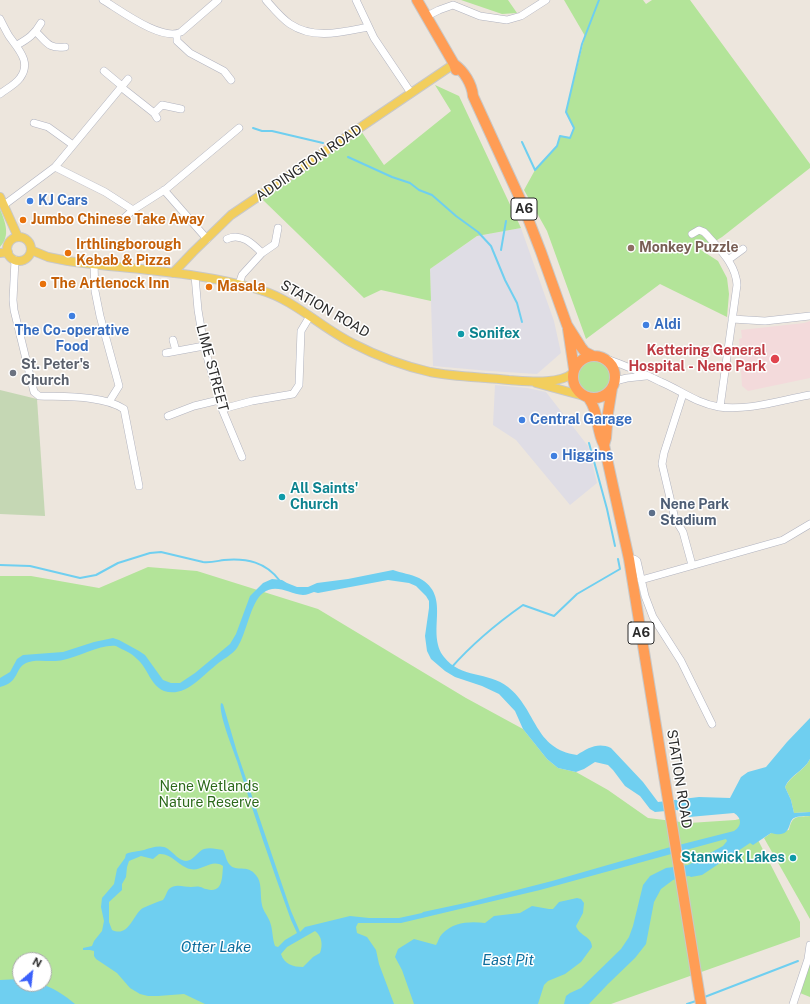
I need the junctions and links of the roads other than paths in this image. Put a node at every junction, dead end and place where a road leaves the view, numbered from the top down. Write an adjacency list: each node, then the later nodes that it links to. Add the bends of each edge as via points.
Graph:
1 (103, 0): 12 (street, via 153,30)
2 (218, 0): 12 (street)
3 (266, 0): 10 (street, via 289,23 309,32 336,33)
4 (356, 0): 10 (street)
5 (417, 0): 7 (highway, A6)
6 (546, 0): 7 (street, via 521,16 507,20 480,16 453,5)
7 (427, 16): 15 (highway, A6)
8 (0, 19): 13 (street)
9 (41, 23): 11 (street)
10 (368, 27): 20 (street)
11 (36, 32): 13 (street); 14 (street, via 50,46)
12 (177, 34): 18 (street, via 176,41 181,47 224,71)
13 (17, 45): 21 (street, via 23,55 23,72 15,83)
14 (65, 47)
15 (454, 64): 20 (main road, ADDINGTON ROAD); 49 (highway, A6, via 462,70 472,90 522,203)
16 (104, 71): 19 (street)
17 (128, 79): 19 (street)
18 (231, 80)
19 (121, 87): 22 (street, via 156,116 162,105); 25 (street)
20 (411, 93): 34 (main road, ADDINGTON ROAD, via 231,215)
21 (0, 94)
22 (181, 109)
23 (34, 123): 25 (street, via 48,127)
24 (239, 128): 27 (street)
25 (73, 145): 26 (street)
26 (55, 167): 28 (street); 29 (street, via 105,192)
27 (164, 190): 29 (street); 34 (street)
28 (2, 201): 33 (main road)
29 (133, 210): 30 (street)
30 (124, 219)
31 (278, 228): 39 (street, via 275,244)
32 (692, 234): 41 (street, via 699,230 704,232)
33 (18, 237): 37 (main road, via 28,242); 38 (main road, via 10,242)
34 (206, 239): 43 (main road, ADDINGTON ROAD)
35 (226, 239): 39 (street, via 231,237 250,241)
36 (743, 249): 41 (street)
37 (31, 250): 40 (main road, via 24,260); 42 (main road, STATION ROAD, via 48,257)
38 (4, 253): 40 (main road)
39 (262, 253): 45 (street, via 242,274)
40 (14, 260): 64 (street, via 14,310 34,392 39,396)
41 (728, 260): 48 (street, via 734,269 737,285)
42 (94, 265): 43 (main road, STATION ROAD); 64 (street, via 99,310 119,386)
43 (173, 273): 44 (main road, STATION ROAD)
44 (195, 276): 45 (main road, STATION ROAD); 51 (street, LIME STREET)
45 (240, 284): 46 (main road, STATION ROAD, via 277,296)
46 (310, 316): 58 (main road, STATION ROAD, via 354,344 387,359 416,368 462,376); 66 (street, via 301,330 299,385 293,394)
47 (810, 316): 48 (street, via 765,321)
48 (732, 318): 65 (street)
49 (567, 325): 54 (highway, A6, via 580,347); 56 (highway, A6)
50 (173, 340): 52 (street)
51 (204, 346): 52 (street); 63 (street, LIME STREET)
52 (176, 351): 53 (street)
53 (166, 352)
54 (593, 356): 55 (highway); 56 (highway, via 580,361)
55 (604, 358): 57 (street); 59 (highway, via 614,370)
56 (574, 371): 58 (main road, STATION ROAD, via 565,378); 62 (highway, via 575,386)
57 (646, 376): 59 (street, via 627,378); 60 (street)
58 (534, 382): 62 (main road, STATION ROAD)
59 (614, 384): 62 (highway, via 600,397); 68 (highway, STATION ROAD / A6)
60 (683, 394): 65 (street, via 696,401); 73 (street, via 662,464 675,519 683,532)
61 (810, 395): 65 (street, via 742,407)
62 (586, 396): 68 (highway, STATION ROAD / A6, via 595,409 600,438)
63 (219, 400): 66 (street, LIME STREET); 67 (street)
64 (109, 402): 70 (street, via 124,409)
65 (720, 407)
66 (222, 409): 69 (street, LIME STREET)
67 (168, 416)
68 (604, 445): 72 (highway, STATION ROAD / A6)
69 (242, 456)
70 (139, 486)
71 (810, 524): 73 (street, via 783,540)
72 (629, 559): 74 (street, STATION ROAD, via 636,561); 77 (highway, STATION ROAD / A6)
73 (692, 565): 74 (street)
74 (641, 580): 75 (street, STATION ROAD, via 653,617 681,661)
75 (712, 724)
76 (810, 945): 78 (street)
77 (701, 1004)
78 (793, 1004)

